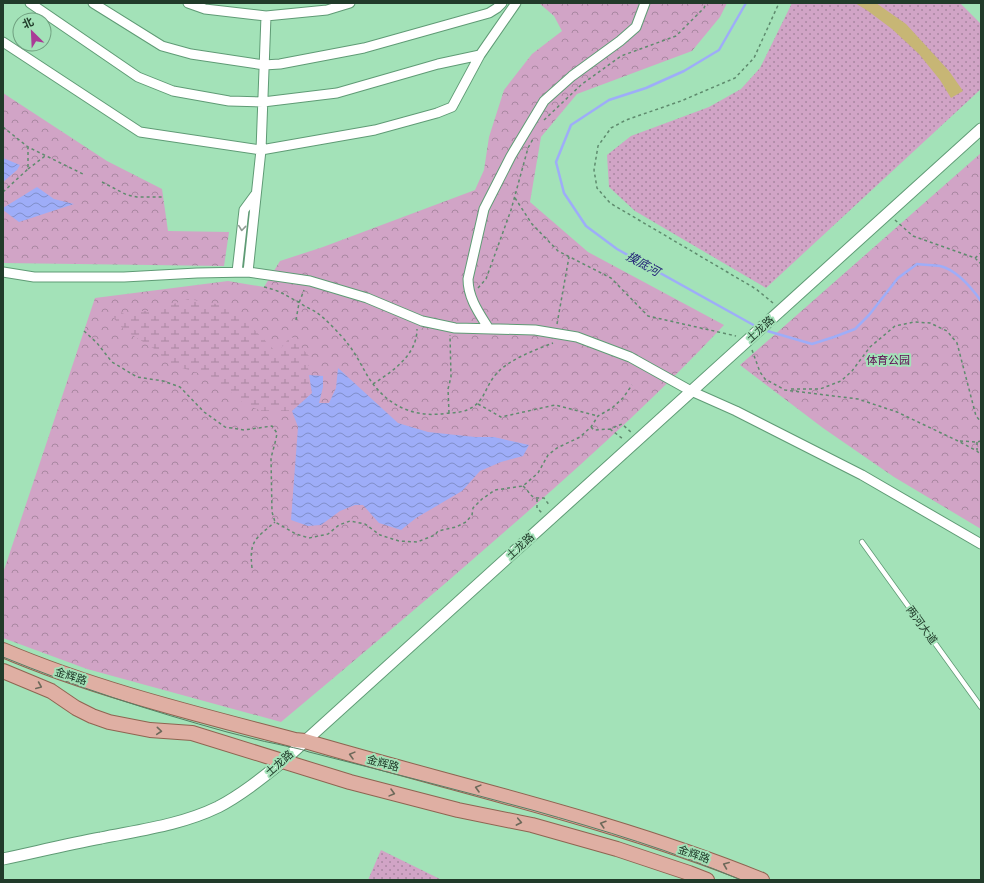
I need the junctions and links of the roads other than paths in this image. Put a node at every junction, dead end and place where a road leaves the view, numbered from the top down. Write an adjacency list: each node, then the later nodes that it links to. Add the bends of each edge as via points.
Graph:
1 (30, 3): 12 (street, via 138,77 173,91 229,101)
2 (93, 3): 11 (street, via 162,46 191,54)
3 (188, 3): 8 (street, via 205,9)
4 (350, 3): 8 (street, via 327,10)
5 (502, 3): 11 (street, via 489,14 364,48)
6 (516, 3): 10 (street)
7 (645, 3): 19 (street, via 636,27 544,101 511,156 484,209 468,279 468,290)
8 (266, 16): 11 (street)
9 (3, 42): 14 (street, via 140,132)
10 (480, 55): 12 (street, via 438,64 337,93); 14 (street, via 452,107 375,130)
11 (264, 65): 12 (street)
12 (263, 102): 14 (street)
13 (981, 129): 20 (street, 土龙路)
14 (261, 150): 15 (street)
15 (256, 193): 17 (street, one-way to 17, via 244,210); 18 (street)
16 (3, 272): 17 (street, via 34,277)
17 (238, 272): 18 (street)
18 (248, 272): 19 (street, via 306,280 367,298 417,319 450,327)
19 (489, 328): 20 (street, via 535,330 577,337 630,357)
20 (691, 391): 22 (street, via 862,475); 26 (street, 土龙路)
21 (862, 542): 25 (lane, 两河大道)
22 (981, 544)
23 (3, 650): 26 (main road, 金辉路, via 37,664 156,703)
24 (3, 671): 27 (main road, 金辉路, one-way to 27, via 51,691 76,708 109,722 150,730 192,734)
25 (981, 707)
26 (305, 741): 27 (street, 土龙路); 30 (main road, 金辉路, one-way to 26, via 604,824)
27 (282, 762): 28 (street, 土龙路, via 252,786 218,807 199,815 169,825 66,844); 29 (main road, 金辉路, one-way to 29, via 458,810 532,825 617,849)
28 (3, 859)
29 (706, 880)
30 (762, 880)

